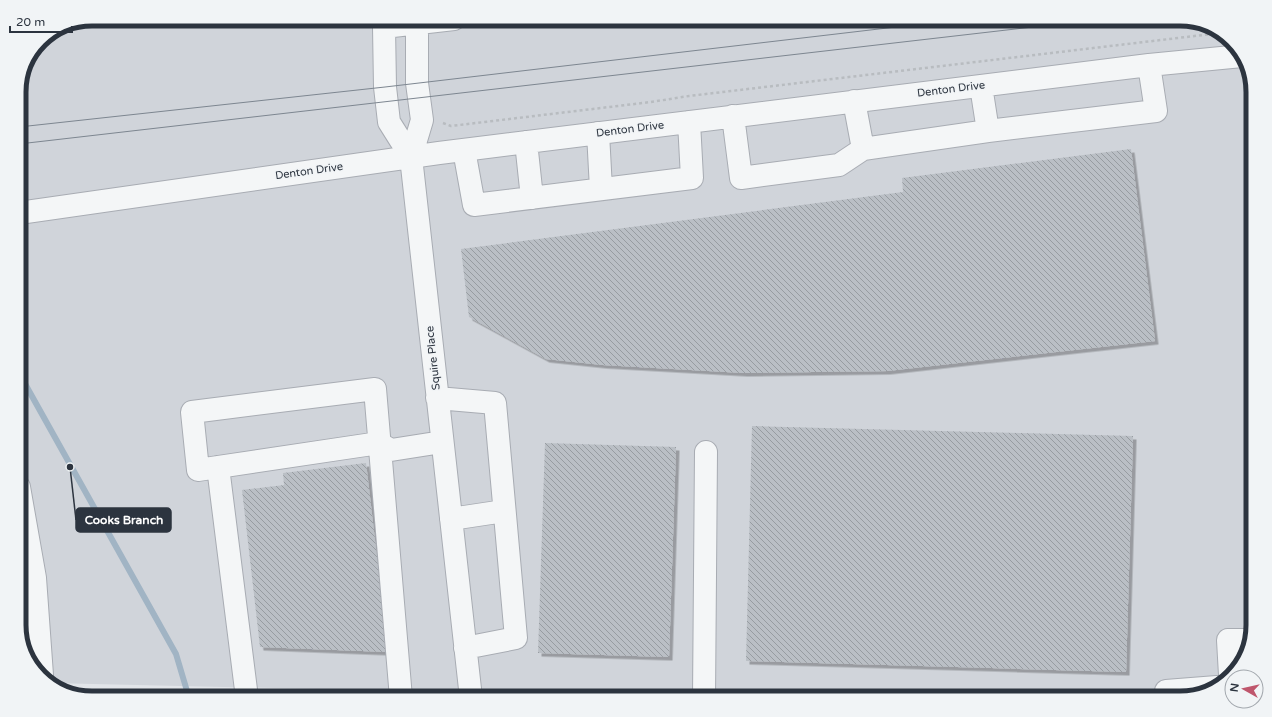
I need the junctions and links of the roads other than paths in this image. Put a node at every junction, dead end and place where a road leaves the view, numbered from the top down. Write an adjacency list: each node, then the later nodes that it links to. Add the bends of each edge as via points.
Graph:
1 (385, 26): 14 (street, via 386,87 390,122)
2 (416, 26): 14 (street, Squire Place, via 417,83 422,120)
3 (1235, 57): 4 (street, Denton Drive)
4 (1149, 65): 5 (street, Denton Drive); 9 (street, via 1156,111)
5 (981, 86): 6 (street, Denton Drive); 9 (street)
6 (854, 101): 7 (street, Denton Drive); 12 (street)
7 (734, 116): 8 (street, Denton Drive); 12 (street, via 741,178 839,165)
8 (689, 122): 10 (street, Denton Drive); 15 (street, via 692,178)
9 (988, 131): 12 (street)
10 (598, 133): 11 (street, Denton Drive); 15 (street)
11 (526, 142): 13 (street, Denton Drive); 16 (street)
12 (863, 149)
13 (464, 150): 14 (street, Denton Drive); 16 (street, via 474,205)
14 (410, 157): 17 (street, Denton Drive); 18 (street, Squire Place)
15 (601, 189): 16 (street)
16 (532, 198)
17 (26, 212)
18 (437, 398): 19 (street, Squire Place); 23 (street, via 495,403)
19 (442, 442): 20 (street, via 391,450); 24 (street, Squire Place)
20 (379, 443): 22 (street); 22 (street, via 375,390 192,412 198,470); 32 (street)
21 (706, 452): 34 (street)
22 (218, 467): 31 (street)
23 (504, 511): 24 (street); 27 (street, via 516,638)
24 (451, 519): 27 (street, Squire Place)
25 (26, 527): 28 (street, via 35,578)
26 (1244, 640): 29 (street, via 1228,640)
27 (465, 648): 33 (street, Squire Place)
28 (41, 667)
29 (1230, 668)
30 (1198, 688): 35 (street)
31 (246, 691)
32 (399, 691)
33 (470, 691)
34 (704, 691)
35 (1166, 691)

